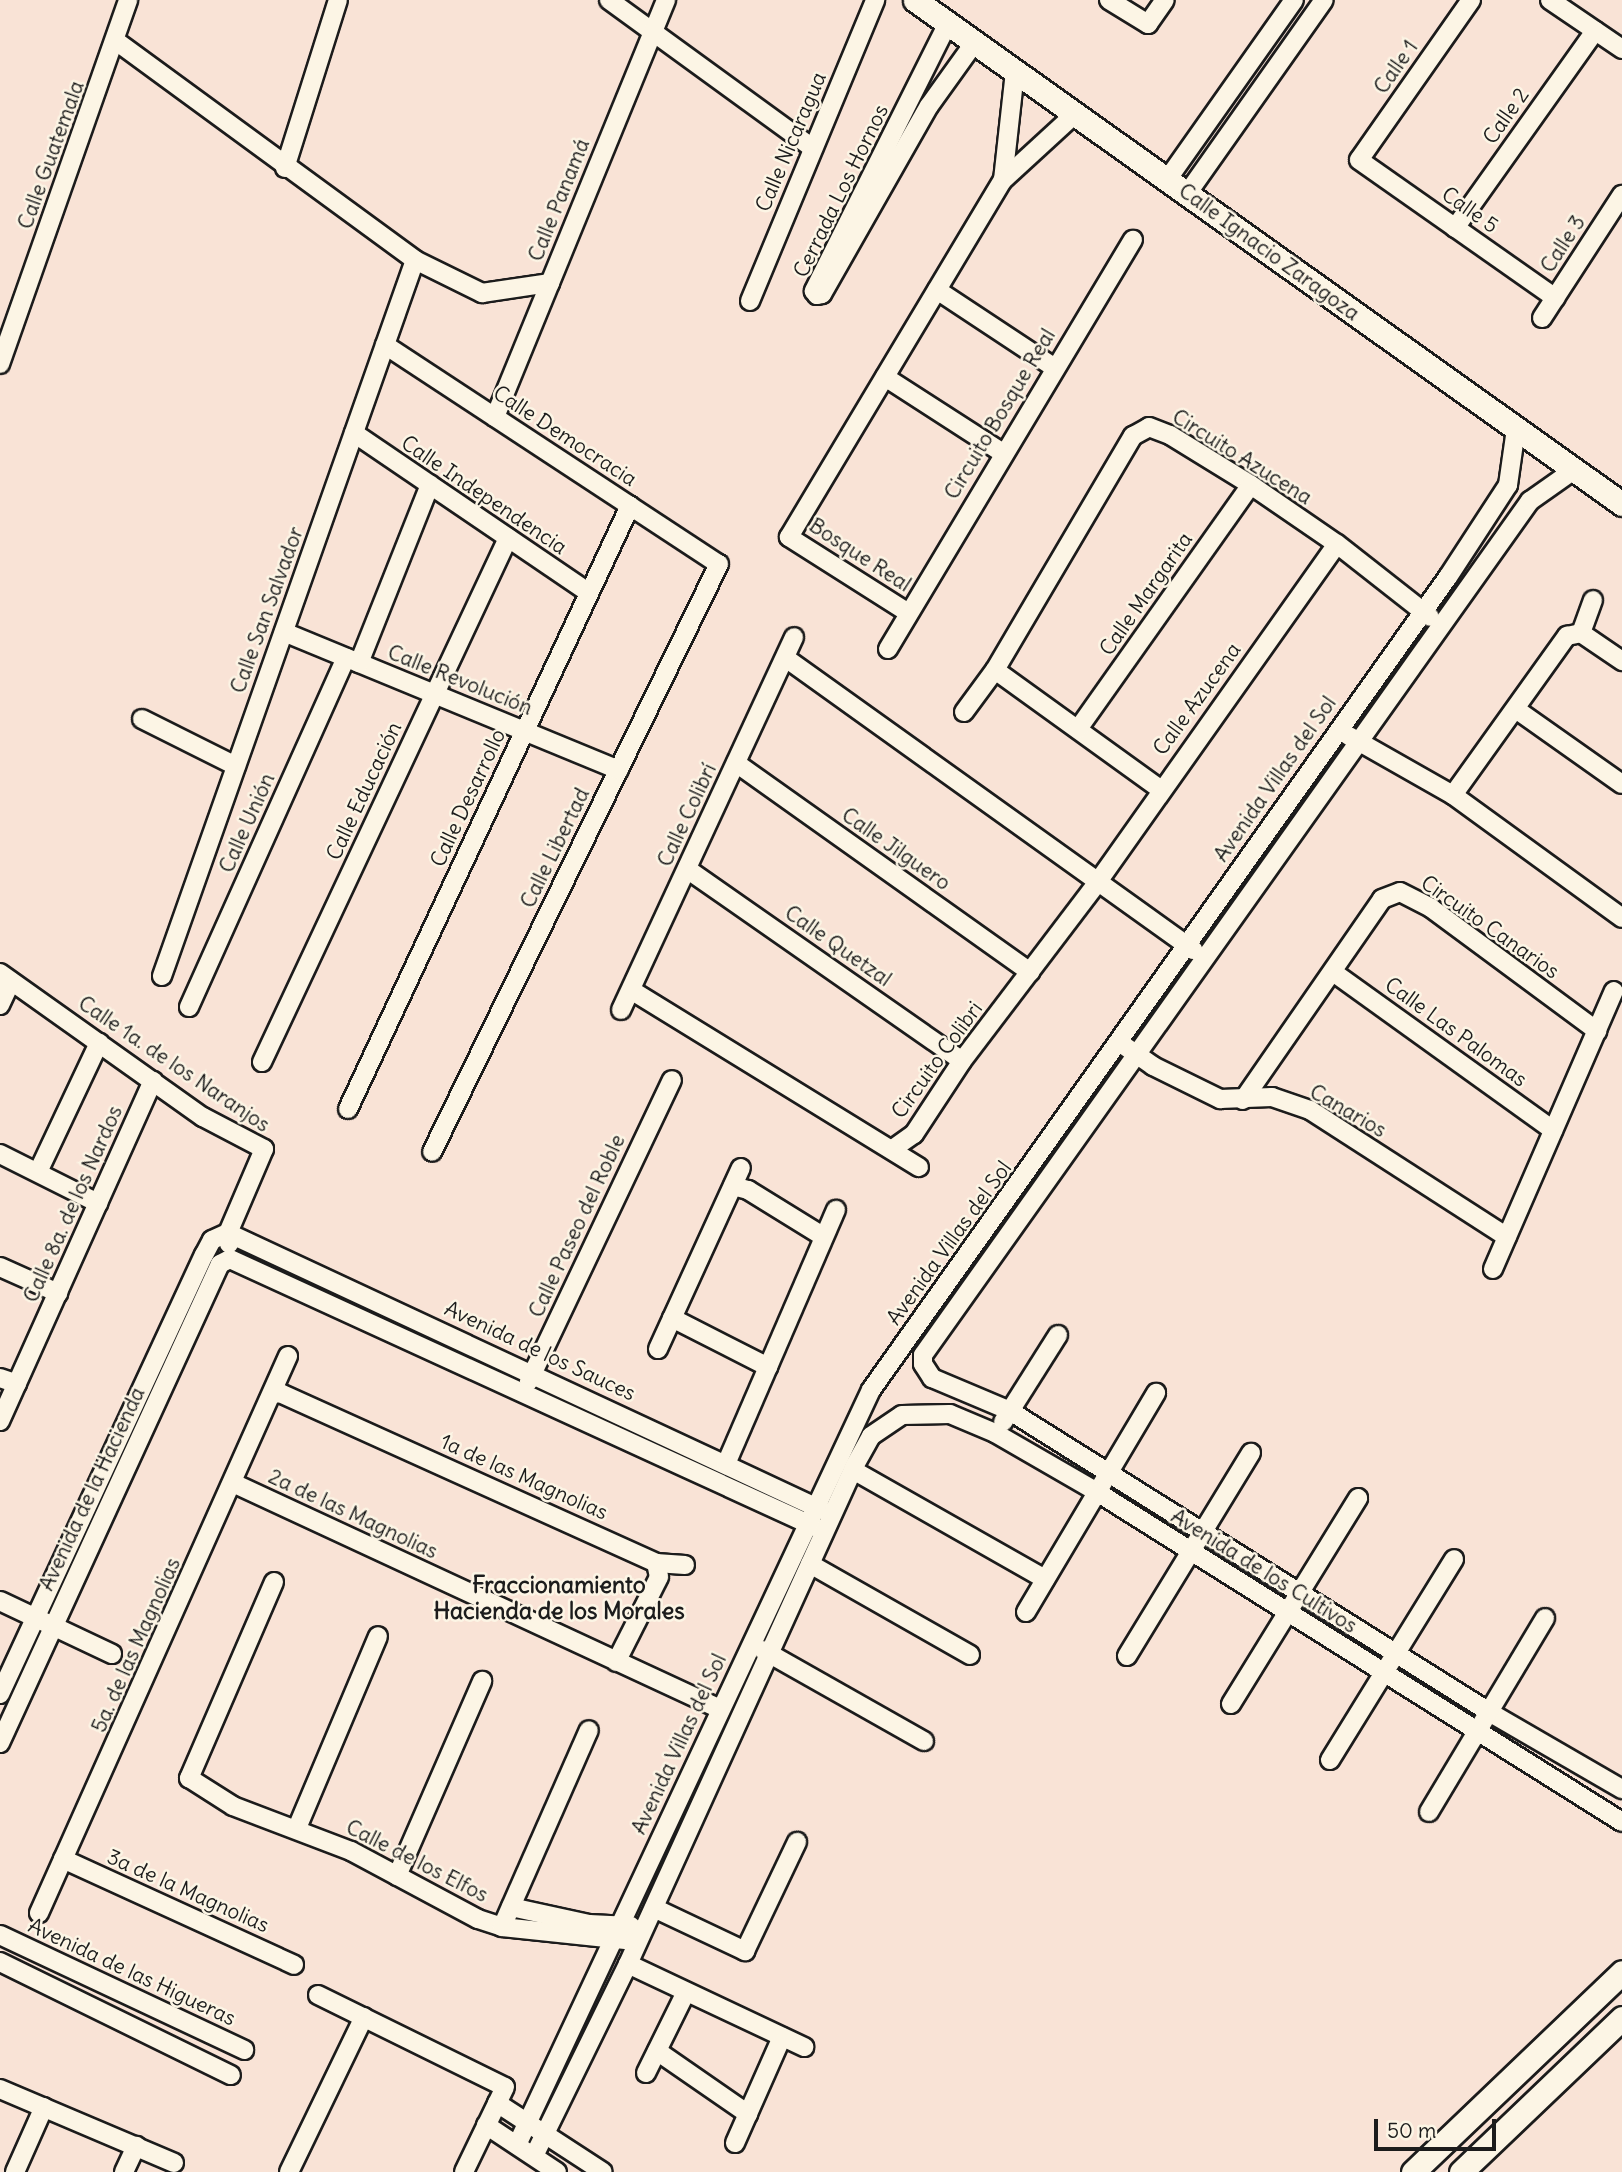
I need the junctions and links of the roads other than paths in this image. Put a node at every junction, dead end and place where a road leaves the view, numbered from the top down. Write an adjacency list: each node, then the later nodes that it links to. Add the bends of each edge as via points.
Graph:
1 (128, 0): 15 (street, Calle Guatemala)
2 (338, 0): 26 (street)
3 (609, 0): 14 (street)
4 (666, 0): 14 (street, Calle Panamá)
5 (875, 0): 24 (street, Calle Nicaragua)
6 (1109, 0): 7 (street, via 1148,24)
7 (1165, 0)
8 (1294, 0): 19 (street)
9 (1324, 0): 21 (street)
10 (1471, 0): 25 (street, Calle 1)
11 (1550, 0): 13 (street)
12 (933, 9): 16 (main road, Calle Ignacio Zaragoza); 20 (street, Cerrada Los Hornos)
13 (1595, 31): 17 (street); 31 (street, Calle 2)
14 (653, 33): 24 (street); 34 (street, Calle Panamá)
15 (116, 41): 26 (street); 40 (street, Calle Guatemala)
16 (975, 42): 18 (main road, Calle Ignacio Zaragoza); 22 (street, Cerrada Los Hornos)
17 (1622, 49)
18 (1015, 71): 23 (main road, Calle Ignacio Zaragoza); 27 (street)
19 (1237, 79): 21 (street); 28 (street)
20 (912, 95): 22 (street, Cerrada Los Hornos); 22 (street, Cerrada Los Hornos, via 814,291 817,295 822,294)
21 (1257, 95): 29 (street)
22 (929, 106)
23 (1075, 114): 27 (street); 28 (main road, Calle Ignacio Zaragoza)
24 (813, 148): 37 (street, Calle Nicaragua)
25 (1359, 160): 31 (street, Calle 5)
26 (285, 168): 33 (street)
27 (1003, 180): 35 (street)
28 (1167, 180): 29 (main road, Calle Ignacio Zaragoza)
29 (1187, 194): 44 (main road, Calle Ignacio Zaragoza)
30 (1622, 195): 36 (street, Calle 3)
31 (1455, 228): 36 (street, Calle 5)
32 (1133, 240): 41 (street, Circuito Bosque Real)
33 (415, 260): 34 (street, via 482,293); 39 (street, Calle San Salvador)
34 (550, 283): 43 (street, Calle Panamá)
35 (937, 290): 41 (street); 42 (street)
36 (1555, 298): 38 (street, Calle 3)
37 (750, 301)
38 (1542, 318)
39 (385, 345): 43 (street, Calle Democracia); 45 (street, Calle San Salvador)
40 (0, 364)
41 (1055, 368): 46 (street, Circuito Bosque Real)
42 (885, 377): 46 (street); 59 (street, Bosque Real, via 789,537)
43 (495, 417): 53 (street, Calle Democracia)
44 (1516, 429): 47 (main road, Calle Ignacio Zaragoza); 50 (street, Avenida Villas del Sol)
45 (354, 433): 48 (street, Calle Independencia); 62 (street, Calle San Salvador)
46 (1003, 453): 59 (street, Circuito Bosque Real)
47 (1574, 470): 51 (street, Avenida Villas del Sol); 52 (main road, Calle Ignacio Zaragoza)
48 (430, 485): 54 (street, Calle Independencia); 67 (street, Calle Unión)
49 (1251, 485): 55 (street, Circuito Azucena); 69 (street, Circuito Azucena, via 1170,435 1149,427 1133,436); 74 (street, Calle Margarita)
50 (1508, 485): 51 (street); 60 (street, Avenida Villas del Sol)
51 (1530, 501): 61 (street, Avenida Villas del Sol)
52 (1622, 504)
53 (630, 506): 56 (street, Calle Democracia); 57 (street, Calle Desarrollo)
54 (508, 538): 57 (street, Calle Independencia); 70 (street, Calle Educación)
55 (1337, 544): 60 (street, Circuito Azucena); 82 (street, Calle Azucena)
56 (719, 564): 80 (street, Calle Libertad)
57 (590, 593): 76 (street, Calle Desarrollo)
58 (1593, 600): 63 (street)
59 (907, 612): 65 (street, Circuito Bosque Real)
60 (1423, 612): 61 (street, Circuito Azucena); 75 (street, Avenida Villas del Sol)
61 (1441, 624): 77 (street, Avenida Villas del Sol)
62 (284, 632): 67 (street, Calle Revolución); 79 (street, Calle San Salvador)
63 (1581, 633): 68 (street); 71 (street, via 1567,636)
64 (793, 638): 66 (street, Calle Colibrí)
65 (888, 649)
66 (787, 659): 78 (street, Calle Colibrí); 85 (street)
67 (353, 660): 70 (street, Calle Revolución); 96 (street, Calle Unión)
68 (1622, 662)
69 (995, 670): 72 (street, Circuito Azucena); 74 (street)
70 (435, 694): 76 (street, Calle Revolución); 103 (street, Calle Educación)
71 (1517, 710): 81 (street); 83 (street)
72 (964, 712)
73 (142, 719): 79 (street)
74 (1078, 729): 82 (street)
75 (1338, 730): 77 (street); 87 (street, Avenida Villas del Sol)
76 (525, 731): 80 (street, Calle Revolución); 107 (street, Calle Desarrollo)
77 (1357, 741): 83 (street); 88 (street, Avenida Villas del Sol)
78 (736, 763): 84 (street, Calle Colibrí); 89 (street, Calle Jilguero)
79 (236, 766): 91 (street, Calle San Salvador)
80 (619, 770): 110 (street, Calle Libertad)
81 (1622, 784)
82 (1160, 789): 85 (street, Calle Azucena)
83 (1453, 795): 86 (street)
84 (687, 869): 93 (street, Calle Colibrí); 102 (street, Calle Quetzal)
85 (1097, 883): 87 (street); 89 (street, Circuito Colibri)
86 (1622, 918)
87 (1186, 944): 88 (street); 99 (street, Avenida Villas del Sol)
88 (1203, 958): 101 (street, Avenida Villas del Sol)
89 (1030, 972): 102 (street, Circuito Colibri)
90 (1332, 972): 98 (street, Circuito Canarios, via 1382,899 1400,892 1431,908); 106 (street, Circuito Canarios); 108 (street, Calle Las Palomas)
91 (162, 976)
92 (5, 977): 95 (street); 100 (street, Calle 1a. de los Naranjos)
93 (631, 990): 97 (street, Calle Colibrí); 109 (street, Circuito Colibri)
94 (1614, 991): 98 (street)
95 (0, 1005)
96 (189, 1007)
97 (621, 1010)
98 (1597, 1031): 108 (street)
99 (1118, 1042): 101 (street, Canarios); 121 (street, Avenida Villas del Sol)
100 (99, 1043): 105 (street, Calle 1a. de los Naranjos); 114 (street)
101 (1135, 1054): 106 (street, Canarios, via 1220,1099); 123 (street, Avenida Villas del Sol)
102 (962, 1061): 109 (street, Circuito Colibri, via 914,1134)
103 (262, 1062)
104 (671, 1080): 134 (street, Calle Paseo del Roble)
105 (153, 1081): 116 (street, Calle 8a. de los Nardos); 118 (street, Calle 1a. de los Naranjos, via 203,1117 264,1149)
106 (1243, 1100): 120 (street, Canarios, via 1272,1097 1310,1111)
107 (348, 1109)
108 (1553, 1130): 120 (street)
109 (894, 1148): 112 (street)
110 (432, 1152)
111 (0, 1154): 114 (street)
112 (919, 1167)
113 (741, 1168): 115 (street)
114 (38, 1172): 116 (street)
115 (733, 1186): 119 (street, via 748,1190); 127 (street)
116 (98, 1203): 126 (street, Calle 8a. de los Nardos)
117 (836, 1210): 119 (street)
118 (228, 1233): 122 (street, Calle 1a. de los Naranjos); 134 (street, Avenida de los Sauces); 164 (street, Avenida de la Hacienda, via 212,1240 204,1255)
119 (824, 1237): 133 (street)
120 (1507, 1237): 125 (street)
121 (974, 1248): 123 (street); 130 (street, Avenida Villas del Sol)
122 (230, 1259): 136 (street, Avenida de los Sauces); 166 (street, Avenida de la Hacienda, via 220,1264)
123 (989, 1260): 131 (street, Avenida Villas del Sol)
124 (0, 1267): 126 (street)
125 (1493, 1269)
126 (58, 1293): 135 (street, Calle 8a. de los Nardos)
127 (672, 1318): 129 (street); 133 (street)
128 (1058, 1335): 139 (street)
129 (658, 1349)
130 (900, 1349): 131 (street); 149 (street, Avenida Villas del Sol, via 871,1390)
131 (923, 1355): 139 (street, Avenida de los Cultivos, via 923,1364 933,1378)
132 (288, 1356): 138 (street, 5a. de las Magnolias)
133 (768, 1367): 143 (street)
134 (533, 1373): 136 (street, Calle Paseo del Roble); 143 (street, Avenida de los Sauces)
135 (8, 1381): 140 (street, Calle 8a. de los Nardos)
136 (524, 1392): 149 (street, Avenida de los Sauces)
137 (1156, 1393): 145 (street)
138 (273, 1394): 146 (street, 5a. de las Magnolias); 155 (street, 1a de las Magnolias, via 292,1398)
139 (1010, 1411): 141 (street); 145 (street, Avenida de los Cultivos)
140 (0, 1421)
141 (995, 1433): 144 (street, Avenida de los Cultivos, via 950,1414 925,1411 902,1415 871,1436); 147 (street, Avenida de los Cultivos)
142 (1251, 1453): 152 (street)
143 (726, 1464): 149 (street, Avenida de los Sauces)
144 (853, 1470): 150 (street); 158 (street)
145 (1108, 1472): 147 (street); 152 (street, Avenida de los Cultivos)
146 (233, 1483): 174 (street, 2a de las Magnolias); 191 (street, 5a. de las Magnolias)
147 (1097, 1492): 153 (street, Avenida de los Cultivos); 158 (street)
148 (1358, 1499): 160 (street)
149 (810, 1514): 150 (street, Avenida de los Sauces); 151 (street, Avenida de los Sauces); 168 (street, Avenida Villas del Sol)
150 (832, 1514): 151 (street)
151 (824, 1531): 156 (street)
152 (1203, 1531): 153 (street); 160 (street, Avenida de los Cultivos)
153 (1191, 1552): 163 (street, Avenida de los Cultivos); 173 (street)
154 (1454, 1559): 169 (street)
155 (656, 1563): 157 (street); 174 (street, via 659,1577)
156 (810, 1563): 171 (street); 172 (street)
157 (685, 1565)
158 (1045, 1579): 162 (street)
159 (274, 1582): 189 (street, Calle de los Elfos, via 189,1778 233,1806)
160 (1300, 1592): 163 (street); 169 (street, Avenida de los Cultivos)
161 (0, 1601): 164 (street)
162 (1026, 1612)
163 (1288, 1612): 175 (street, Avenida de los Cultivos); 178 (street)
164 (36, 1616): 166 (street); 177 (street, Avenida de la Hacienda)
165 (1545, 1618): 180 (street)
166 (55, 1624): 170 (street); 184 (street, Avenida de la Hacienda)
167 (378, 1636): 189 (street)
168 (751, 1643): 171 (street); 179 (street, Avenida Villas del Sol)
169 (1396, 1653): 175 (street); 180 (street, Avenida de los Cultivos)
170 (112, 1654)
171 (771, 1654): 183 (street); 194 (street)
172 (970, 1655)
173 (1127, 1656)
174 (616, 1662): 179 (street, 2a de las Magnolias)
175 (1384, 1674): 182 (street, Avenida de los Cultivos); 185 (street)
176 (482, 1681): 192 (street)
177 (0, 1694)
178 (1231, 1704)
179 (720, 1709): 197 (street, Avenida Villas del Sol)
180 (1489, 1712): 182 (street); 186 (street, Avenida de los Cultivos)
181 (589, 1730): 193 (street)
182 (1476, 1733): 187 (street); 188 (street, Avenida de los Cultivos)
183 (924, 1741)
184 (0, 1743)
185 (1331, 1760)
186 (1622, 1789)
187 (1429, 1812)
188 (1622, 1822)
189 (298, 1828): 192 (street, Calle de los Elfos)
190 (797, 1842): 194 (street, via 745,1951)
191 (63, 1859): 195 (street, 5a. de las Magnolias); 202 (street, 3a de la Magnolias)
192 (397, 1876): 196 (street, Calle de los Elfos, via 459,1911)
193 (510, 1907): 196 (street); 197 (street, Calle de los Elfos)
194 (654, 1908): 198 (street)
195 (39, 1913)
196 (502, 1927): 197 (street, Calle de los Elfos)
197 (617, 1932): 198 (street, Calle de los Elfos); 220 (street, Avenida Villas del Sol)
198 (641, 1935): 201 (street)
199 (0, 1936): 206 (street, Avenida de las Higueras)
200 (0, 1962): 209 (street)
201 (628, 1964): 204 (street); 222 (street)
202 (294, 1965)
203 (1622, 1972): 234 (main road)
204 (686, 1992): 210 (street); 213 (street)
205 (318, 1995): 207 (street)
206 (137, 1999): 209 (street); 212 (street, Avenida de las Higueras)
207 (364, 2017): 217 (street, via 505,2087); 230 (street)
208 (1622, 2018): 235 (main road)
209 (127, 2024): 215 (street)
210 (782, 2037): 211 (street); 219 (street)
211 (804, 2047)
212 (244, 2050)
213 (657, 2051): 214 (street); 219 (street)
214 (646, 2073)
215 (231, 2075)
216 (0, 2088): 218 (street)
217 (497, 2103): 220 (street); 221 (street)
218 (44, 2107): 225 (street); 228 (street)
219 (748, 2113): 223 (street)
220 (528, 2122): 222 (street); 224 (street, Avenida Villas del Sol)
221 (486, 2125): 224 (street); 231 (street)
222 (545, 2133): 226 (street); 233 (street)
223 (735, 2143)
224 (517, 2145): 226 (street)
225 (136, 2146): 227 (street); 229 (street)
226 (534, 2156): 232 (street)
227 (174, 2163)
228 (15, 2172)
229 (124, 2172)
230 (289, 2172)
231 (464, 2172)
232 (557, 2172)
233 (603, 2172)
234 (1413, 2172)
235 (1461, 2172)

